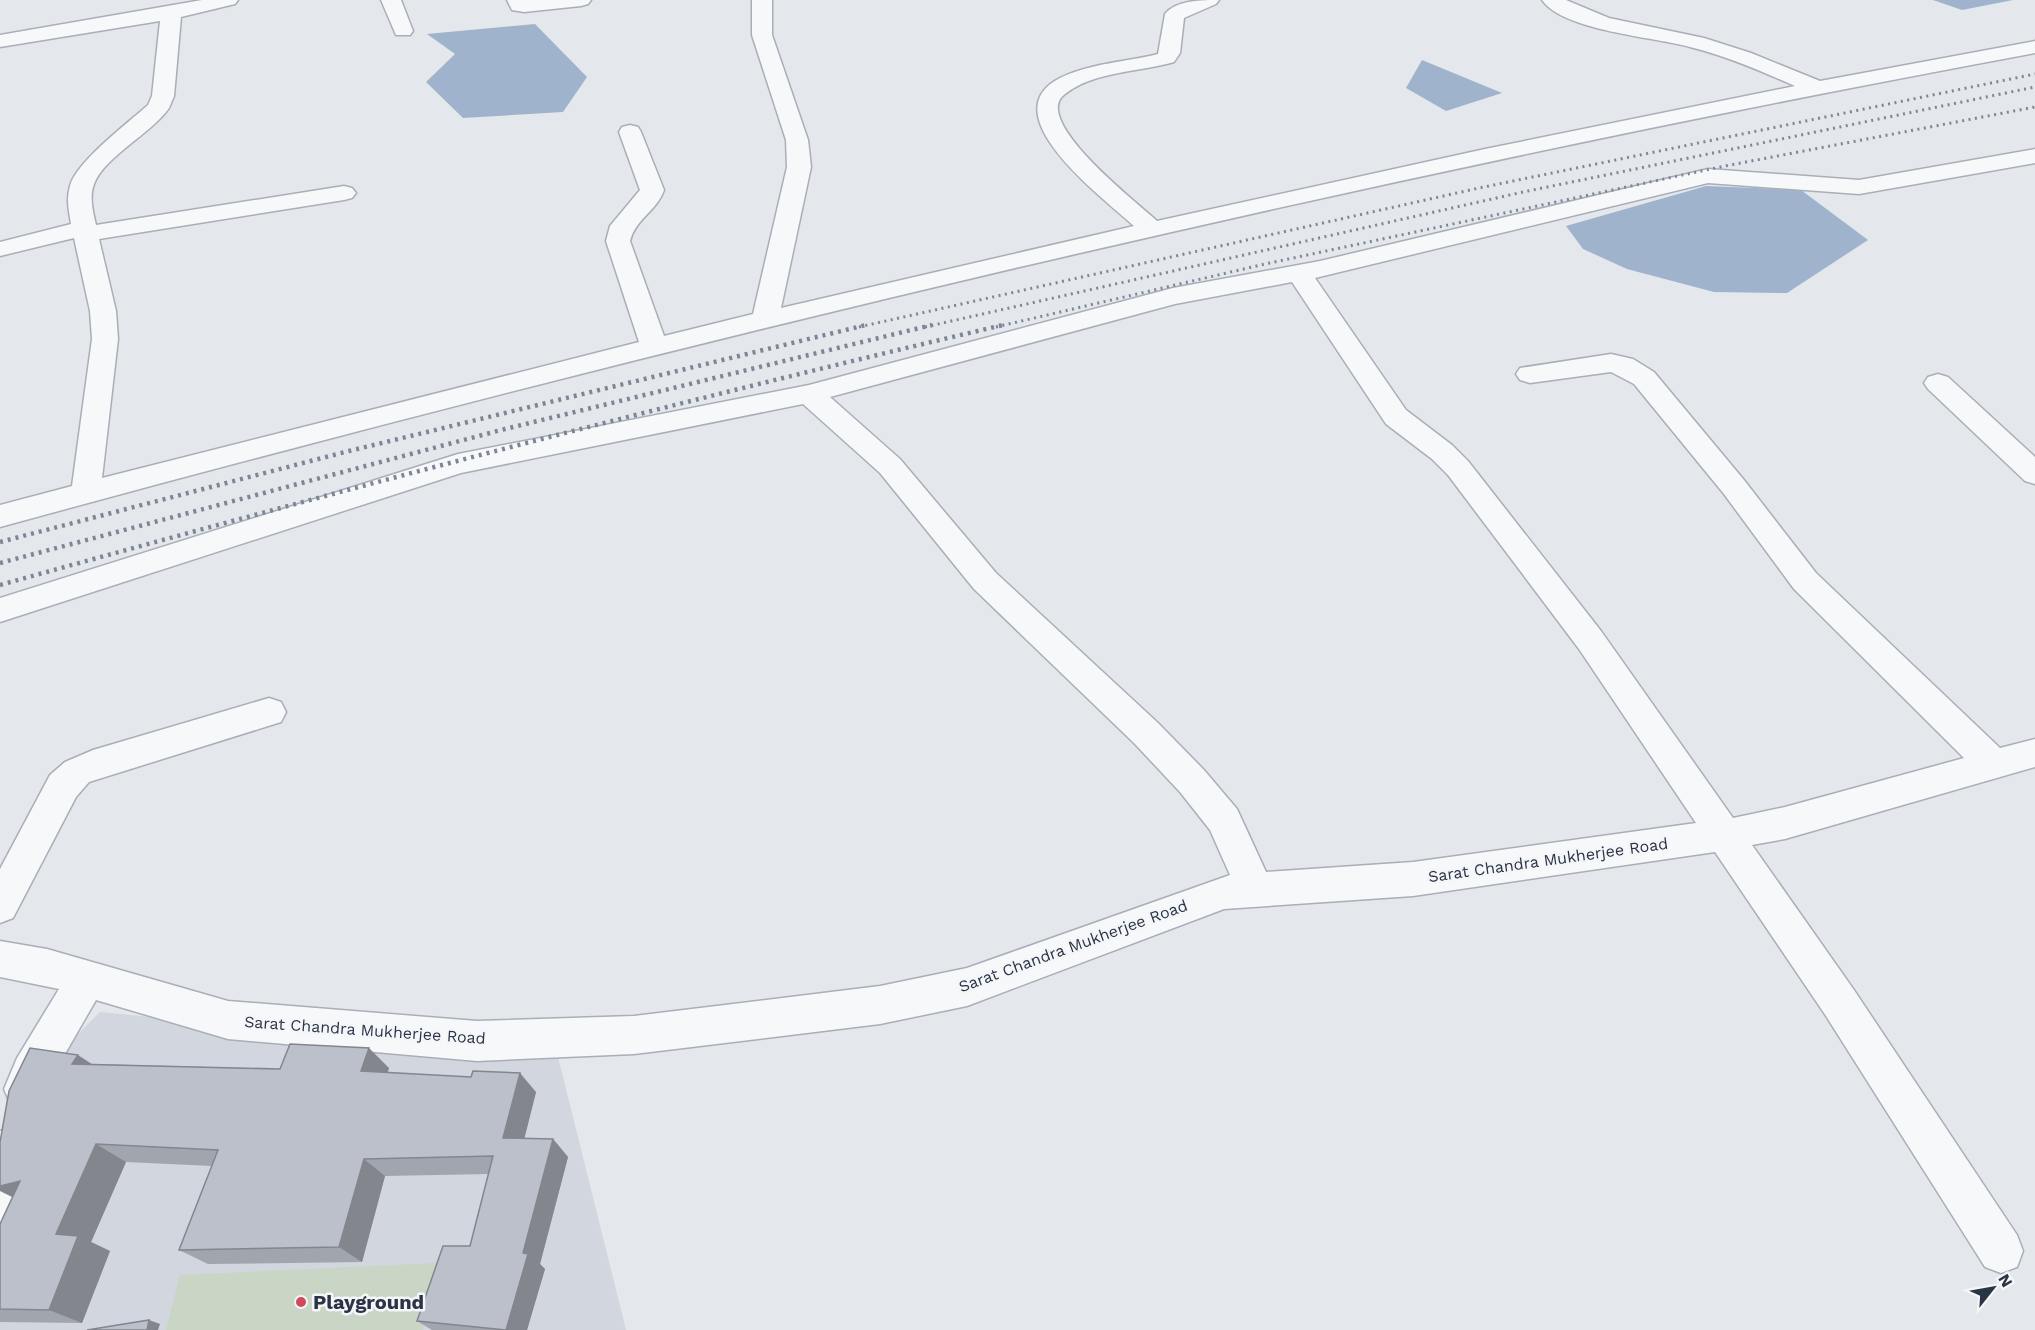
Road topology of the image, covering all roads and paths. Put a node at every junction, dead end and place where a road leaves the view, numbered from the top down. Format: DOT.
graph roads {
  1 [pos="228,0"];
  2 [pos="391,0"];
  3 [pos="517,0"];
  4 [pos="581,0"];
  5 [pos="762,0"];
  6 [pos="1209,0"];
  7 [pos="1552,0"];
  8 [pos="171,13"];
  9 [pos="403,31"];
  10 [pos="0,41"];
  11 [pos="2035,47"];
  12 [pos="1817,88"];
  13 [pos="630,132"];
  14 [pos="2035,156"];
  15 [pos="344,193"];
  16 [pos="1151,228"];
  17 [pos="84,231"];
  18 [pos="0,249"];
  19 [pos="1299,273"];
  20 [pos="765,319"];
  21 [pos="654,346"];
  22 [pos="1530,374"];
  23 [pos="1938,383"];
  24 [pos="809,394"];
  25 [pos="2035,474"];
  26 [pos="86,492"];
  27 [pos="0,516"];
  28 [pos="0,610"];
  29 [pos="269,712"];
  30 [pos="2035,753"];
  31 [pos="1994,765"];
  32 [pos="1724,836"];
  33 [pos="1255,890"];
  34 [pos="0,906"];
  35 [pos="0,959"];
  36 [pos="87,979"];
  37 [pos="0,1215"];
  38 [pos="2001,1251"];
  1 -- 8 [label="street"];
  2 -- 9 [label="street"];
  3 -- 4 [label="street"];
  5 -- 20 [label="street"];
  6 -- 16 [label="street"];
  7 -- 12 [label="street"];
  8 -- 10 [label="street"];
  8 -- 17 [label="street"];
  11 -- 12 [label="street"];
  12 -- 16 [label="street"];
  13 -- 21 [label="street"];
  14 -- 19 [label="street"];
  15 -- 17 [label="street"];
  16 -- 20 [label="street"];
  17 -- 18 [label="street"];
  17 -- 26 [label="street"];
  19 -- 24 [label="street"];
  19 -- 32 [label="street"];
  20 -- 21 [label="street"];
  21 -- 26 [label="street"];
  22 -- 31 [label="street"];
  23 -- 25 [label="street"];
  24 -- 28 [label="street"];
  24 -- 33 [label="street"];
  26 -- 27 [label="street"];
  29 -- 34 [label="street"];
  30 -- 31 [label="street, Sarat Chandra Mukherjee Road"];
  31 -- 32 [label="street, Sarat Chandra Mukherjee Road"];
  32 -- 33 [label="street, Sarat Chandra Mukherjee Road"];
  32 -- 38 [label="street"];
  33 -- 36 [label="street, Sarat Chandra Mukherjee Road"];
  35 -- 36 [label="street, Sarat Chandra Mukherjee Road"];
  36 -- 37 [label="street"];
}
